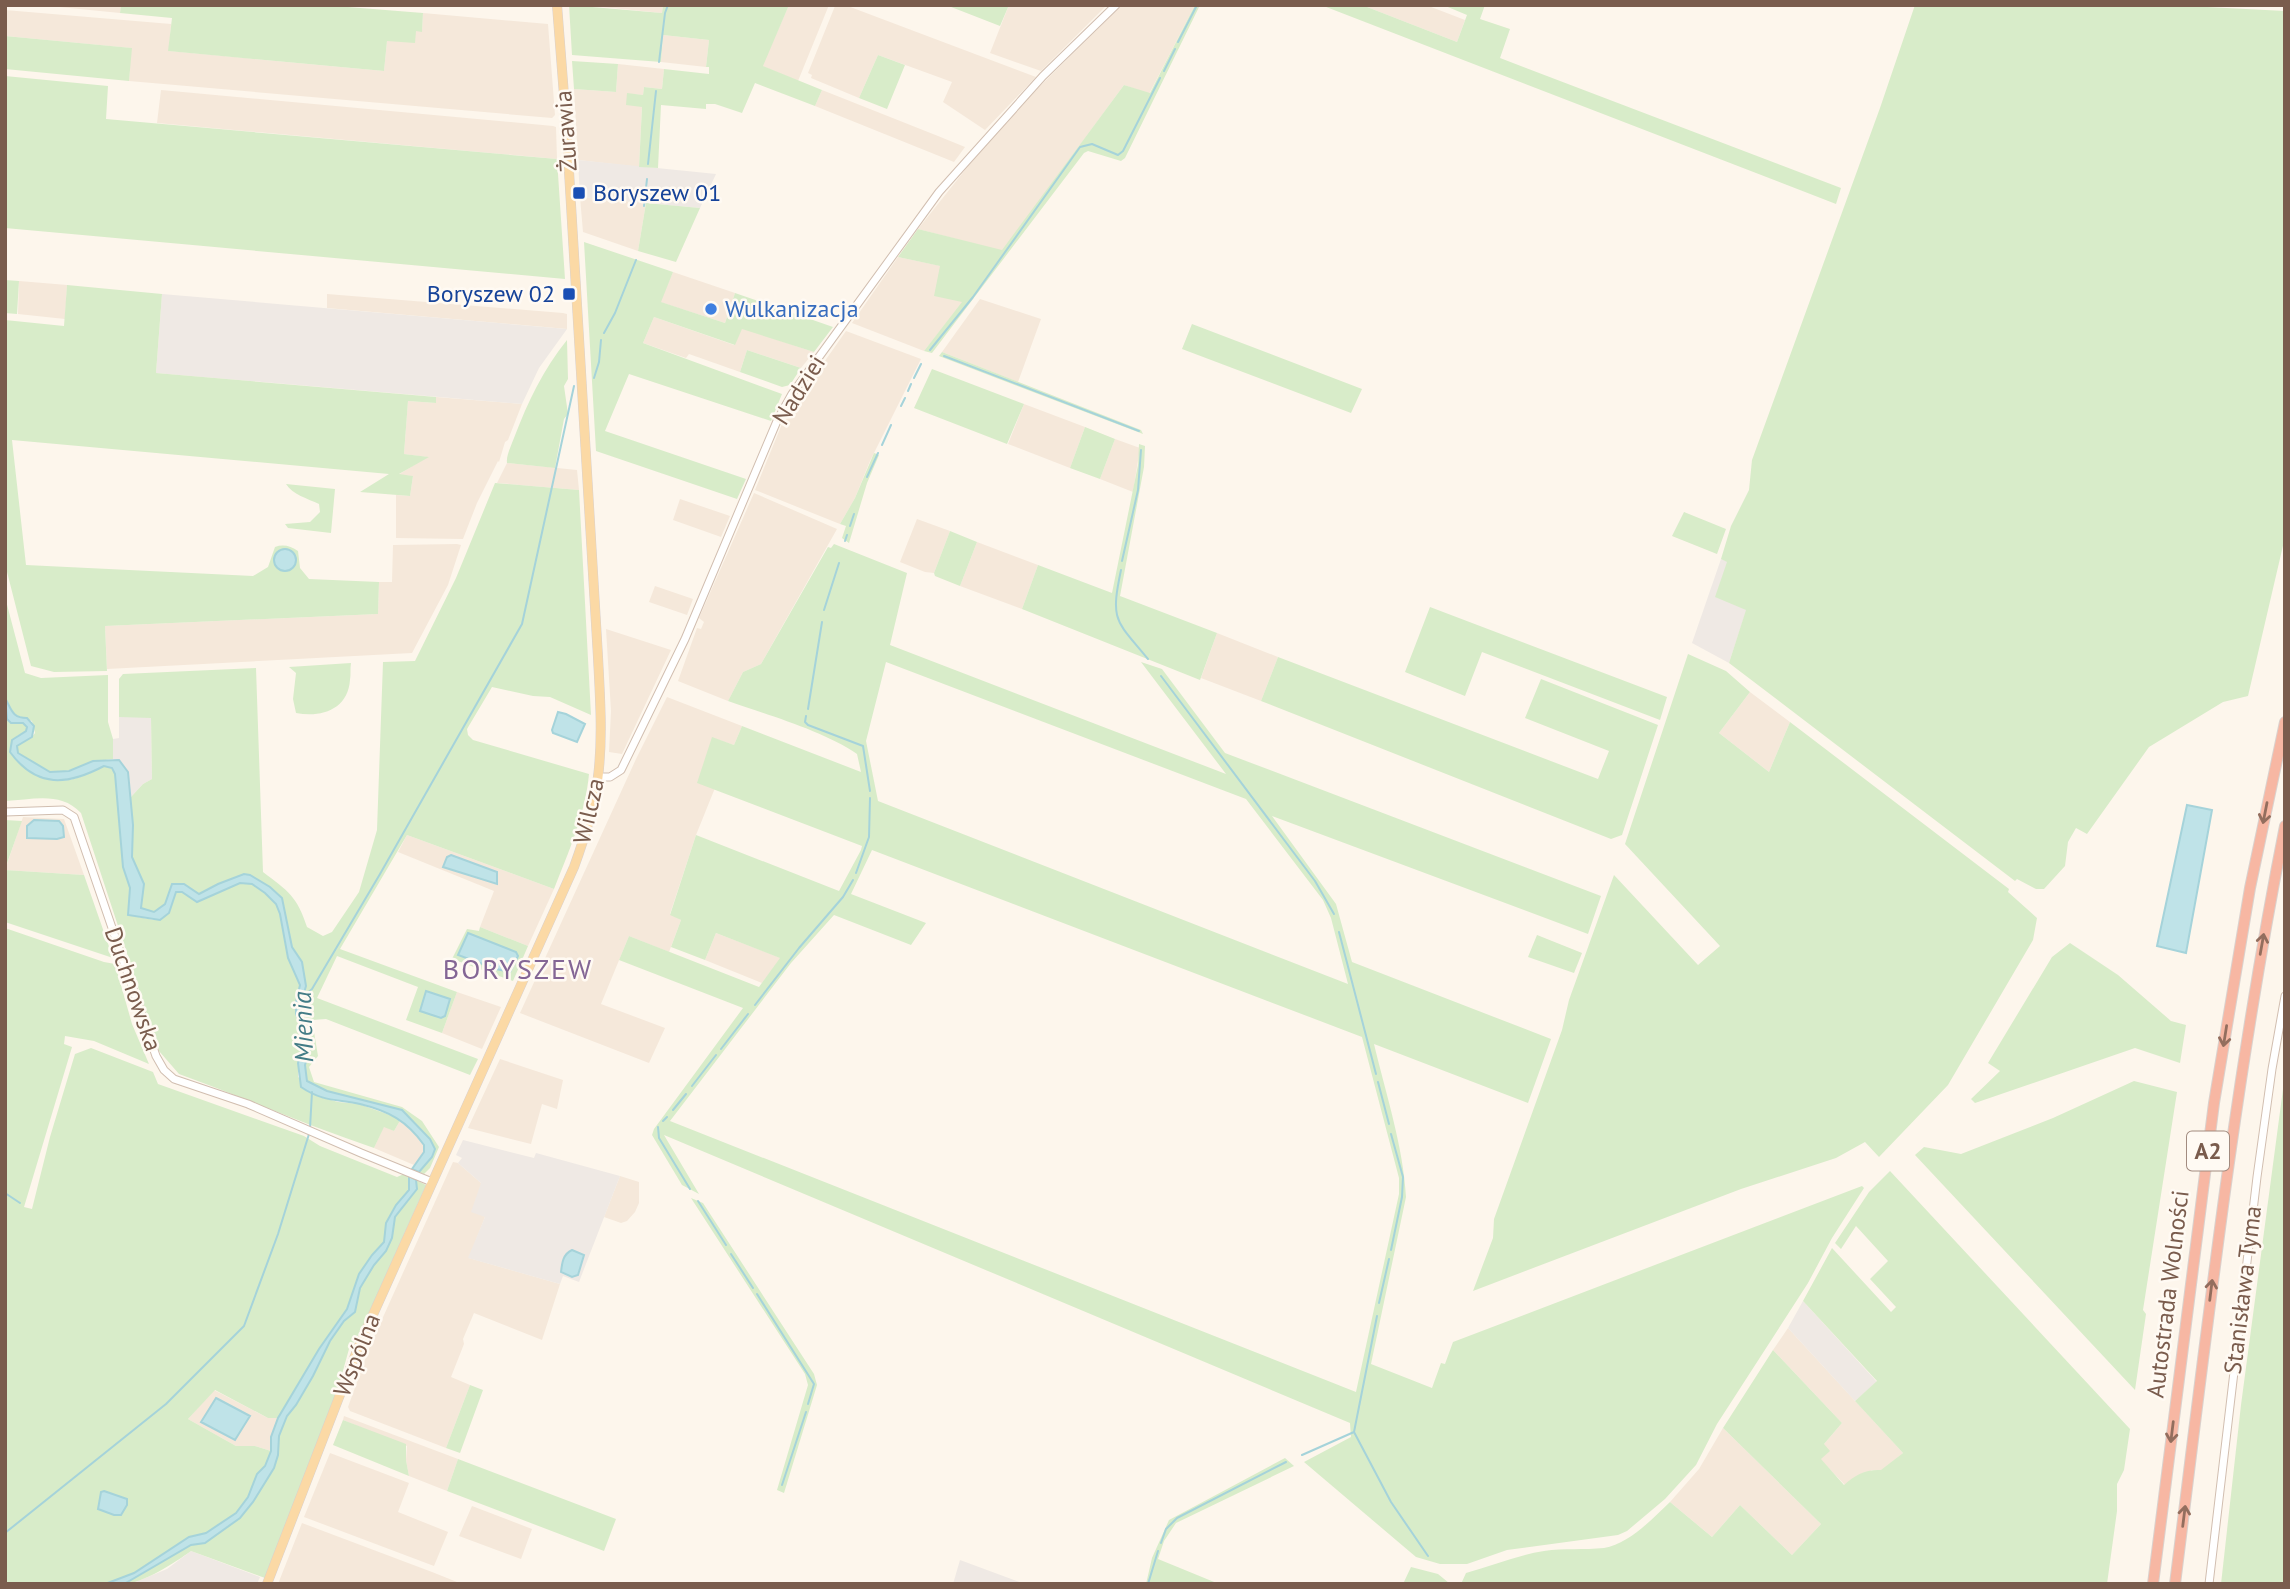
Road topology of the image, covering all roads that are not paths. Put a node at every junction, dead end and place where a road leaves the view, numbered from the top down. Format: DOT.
graph roads {
  1 [pos="556,5"];
  2 [pos="1116,5"];
  3 [pos="587,466"];
  4 [pos="2285,722"];
  5 [pos="598,777"];
  6 [pos="5,812"];
  7 [pos="2285,826"];
  8 [pos="2285,996"];
  9 [pos="456,1130"];
  10 [pos="432,1182"];
  11 [pos="267,1584"];
  12 [pos="2153,1584"];
  13 [pos="2175,1584"];
  14 [pos="2209,1584"];
  1 -- 3 [label="main road, Żurawia"];
  2 -- 5 [label="street, Nadziei"];
  3 -- 5 [label="main road, Wilcza"];
  4 -- 12 [label="highway, Autostrada Wolności / A2, one-way"];
  5 -- 9 [label="main road, Wilcza"];
  6 -- 10 [label="street, Duchnowska"];
  13 -- 7 [label="highway, Autostrada Wolności / A2, one-way"];
  8 -- 14 [label="street, Stanisława Tyma"];
  9 -- 10 [label="main road, Wspólna"];
  10 -- 11 [label="main road, Wspólna"];
}
